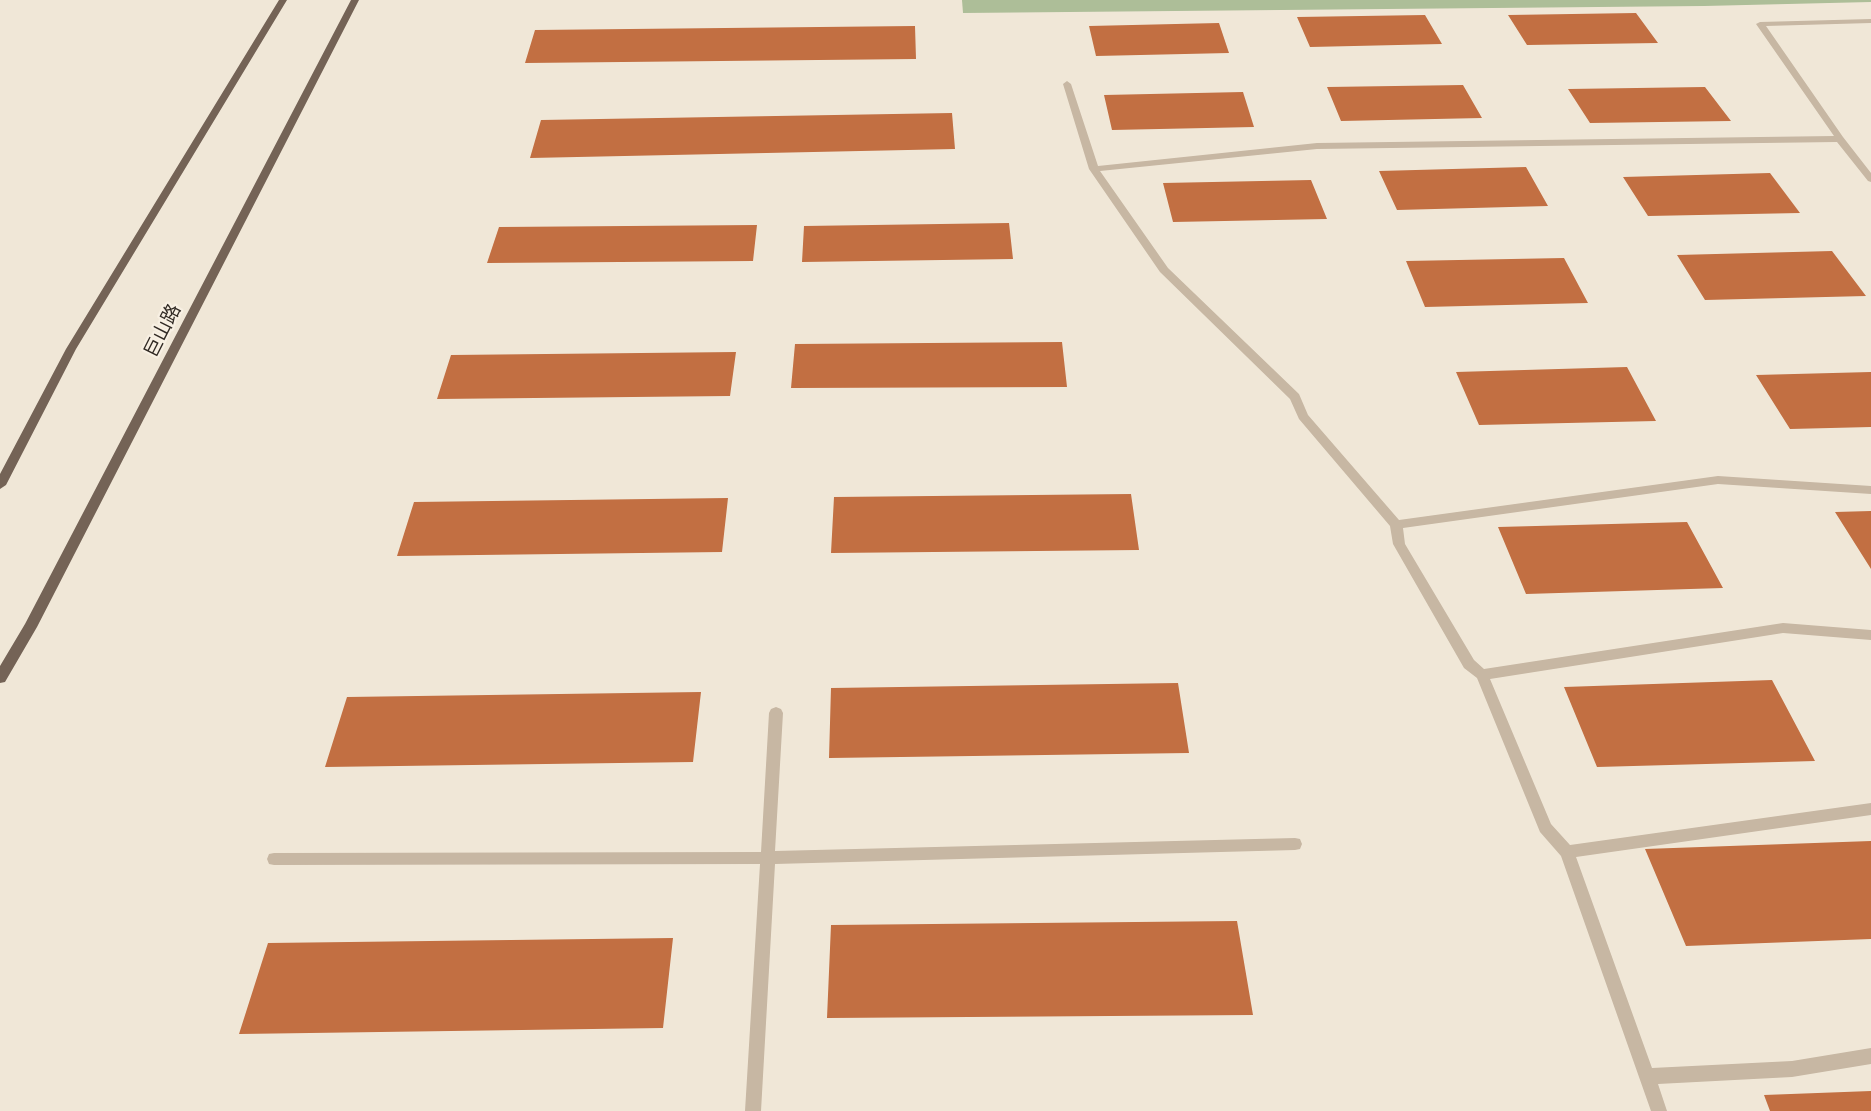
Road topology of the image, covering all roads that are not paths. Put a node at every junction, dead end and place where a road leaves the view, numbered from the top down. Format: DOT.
graph roads {
  1 [pos="283,0"];
  2 [pos="355,0"];
  3 [pos="1871,21"];
  4 [pos="1067,84"];
  5 [pos="1840,139"];
  6 [pos="1094,169"];
  7 [pos="1871,179"];
  8 [pos="0,485"];
  9 [pos="1871,490"];
  10 [pos="1396,525"];
  11 [pos="1871,635"];
  12 [pos="1482,675"];
  13 [pos="0,678"];
  14 [pos="776,713"];
  15 [pos="1871,809"];
  16 [pos="1295,844"];
  17 [pos="1567,852"];
  18 [pos="766,858"];
  19 [pos="274,859"];
  20 [pos="1871,1056"];
  21 [pos="1647,1076"];
  22 [pos="753,1111"];
  23 [pos="1659,1111"];
  1 -- 8 [label="main road"];
  2 -- 13 [label="main road, 巨山路"];
  3 -- 5 [label="street"];
  4 -- 6 [label="street"];
  5 -- 6 [label="street"];
  5 -- 7 [label="street"];
  6 -- 10 [label="street"];
  9 -- 10 [label="street"];
  10 -- 12 [label="street"];
  11 -- 12 [label="street"];
  12 -- 17 [label="street"];
  14 -- 18 [label="street"];
  15 -- 17 [label="street"];
  16 -- 18 [label="street"];
  17 -- 21 [label="street"];
  18 -- 19 [label="street"];
  18 -- 22 [label="street"];
  20 -- 21 [label="street"];
  21 -- 23 [label="street"];
}
